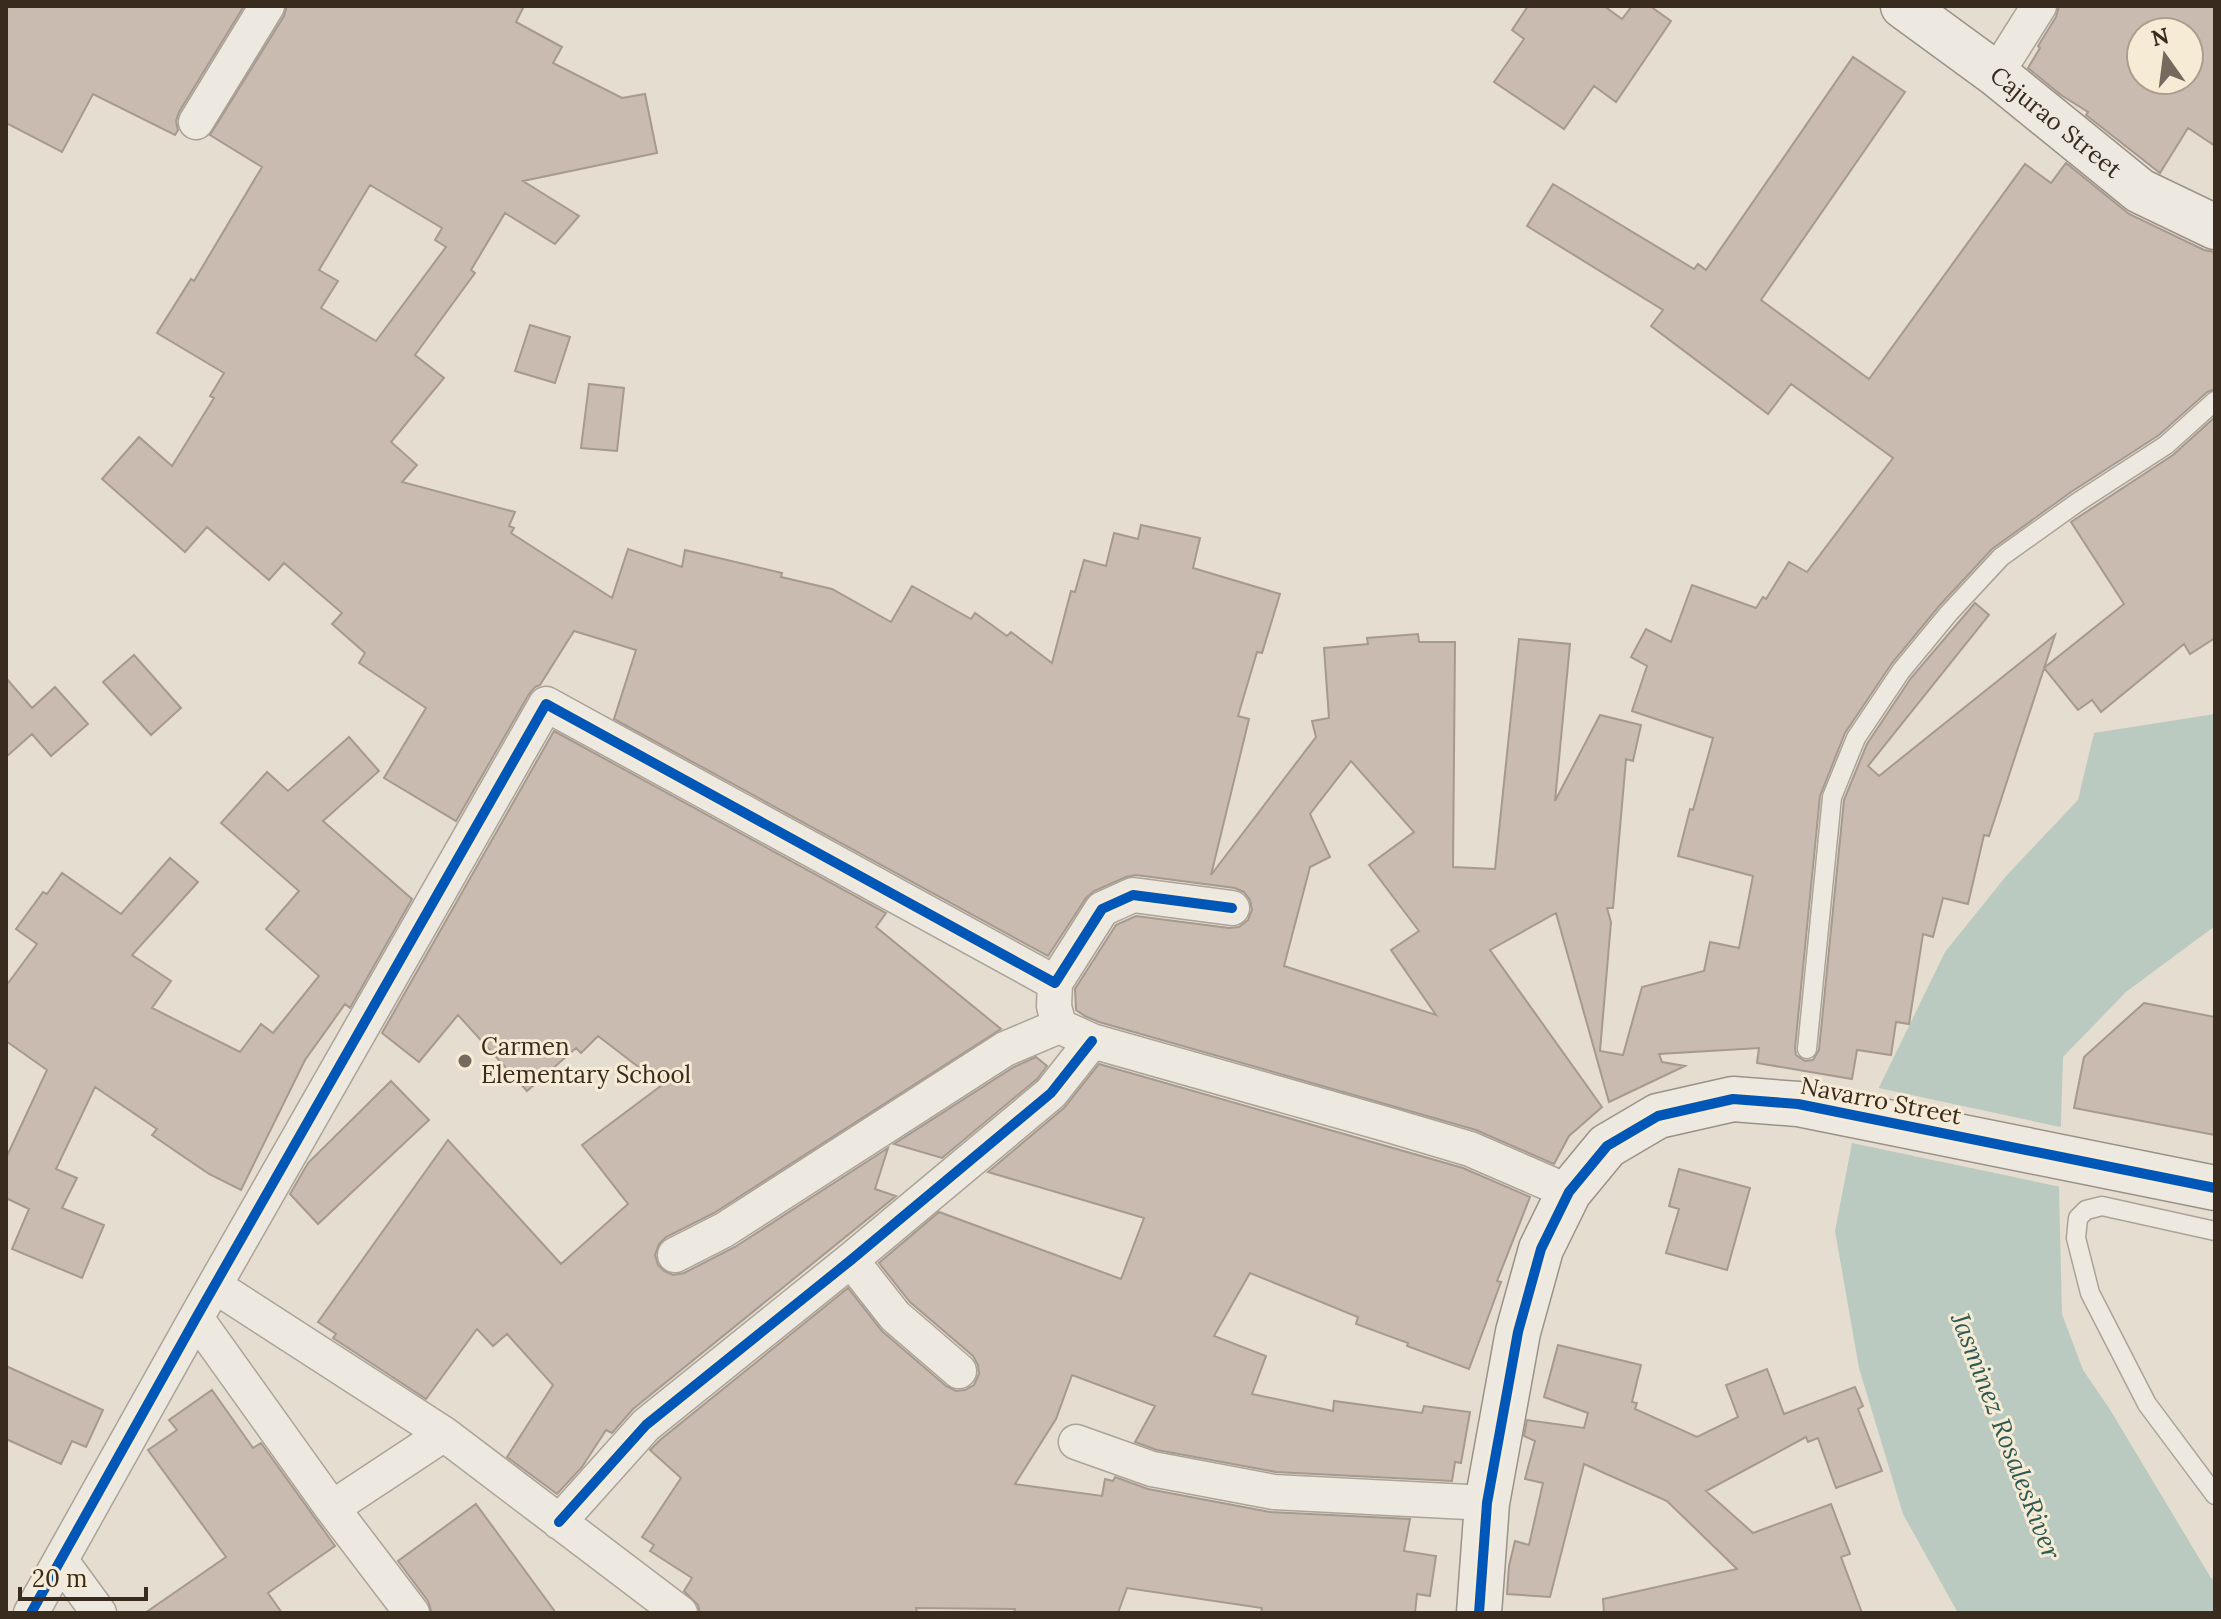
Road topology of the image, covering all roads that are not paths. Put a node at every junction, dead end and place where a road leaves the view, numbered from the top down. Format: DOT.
graph roads {
  1 [pos="267,6"];
  2 [pos="1903,6"];
  3 [pos="2039,6"];
  4 [pos="1996,74"];
  5 [pos="196,122"];
  6 [pos="2215,227"];
  7 [pos="2215,401"];
  8 [pos="1232,908"];
  9 [pos="1055,983"];
  10 [pos="1059,1026"];
  11 [pos="1092,1041"];
  12 [pos="1807,1049"];
  13 [pos="2215,1188"];
  14 [pos="1569,1192"];
  15 [pos="2215,1231"];
  16 [pos="675,1255"];
  17 [pos="851,1260"];
  18 [pos="215,1286"];
  19 [pos="196,1318"];
  20 [pos="959,1371"];
  21 [pos="444,1434"];
  22 [pos="1076,1442"];
  23 [pos="2215,1495"];
  24 [pos="1487,1503"];
  25 [pos="332,1508"];
  26 [pos="559,1522"];
  27 [pos="61,1561"];
  28 [pos="31,1613"];
  29 [pos="99,1613"];
  30 [pos="412,1613"];
  31 [pos="680,1613"];
  32 [pos="1479,1613"];
  1 -- 5 [label="street"];
  2 -- 4 [label="street, Cajurao Street"];
  3 -- 4 [label="street"];
  4 -- 6 [label="street, Cajurao Street"];
  7 -- 12 [label="lane"];
  8 -- 9 [label="street"];
  9 -- 10 [label="street"];
  9 -- 18 [label="street"];
  10 -- 11 [label="street"];
  10 -- 16 [label="street"];
  11 -- 14 [label="street"];
  11 -- 17 [label="street"];
  13 -- 14 [label="street, Navarro Street"];
  14 -- 24 [label="street, Navarro Street"];
  15 -- 23 [label="lane"];
  17 -- 20 [label="street"];
  17 -- 26 [label="street"];
  18 -- 19 [label="street"];
  18 -- 21 [label="street"];
  19 -- 25 [label="street"];
  19 -- 27 [label="street"];
  21 -- 25 [label="street"];
  21 -- 26 [label="street"];
  22 -- 24 [label="street"];
  24 -- 32 [label="street, Navarro Street"];
  25 -- 30 [label="street"];
  26 -- 31 [label="street"];
  27 -- 28 [label="street"];
  27 -- 29 [label="street"];
}
